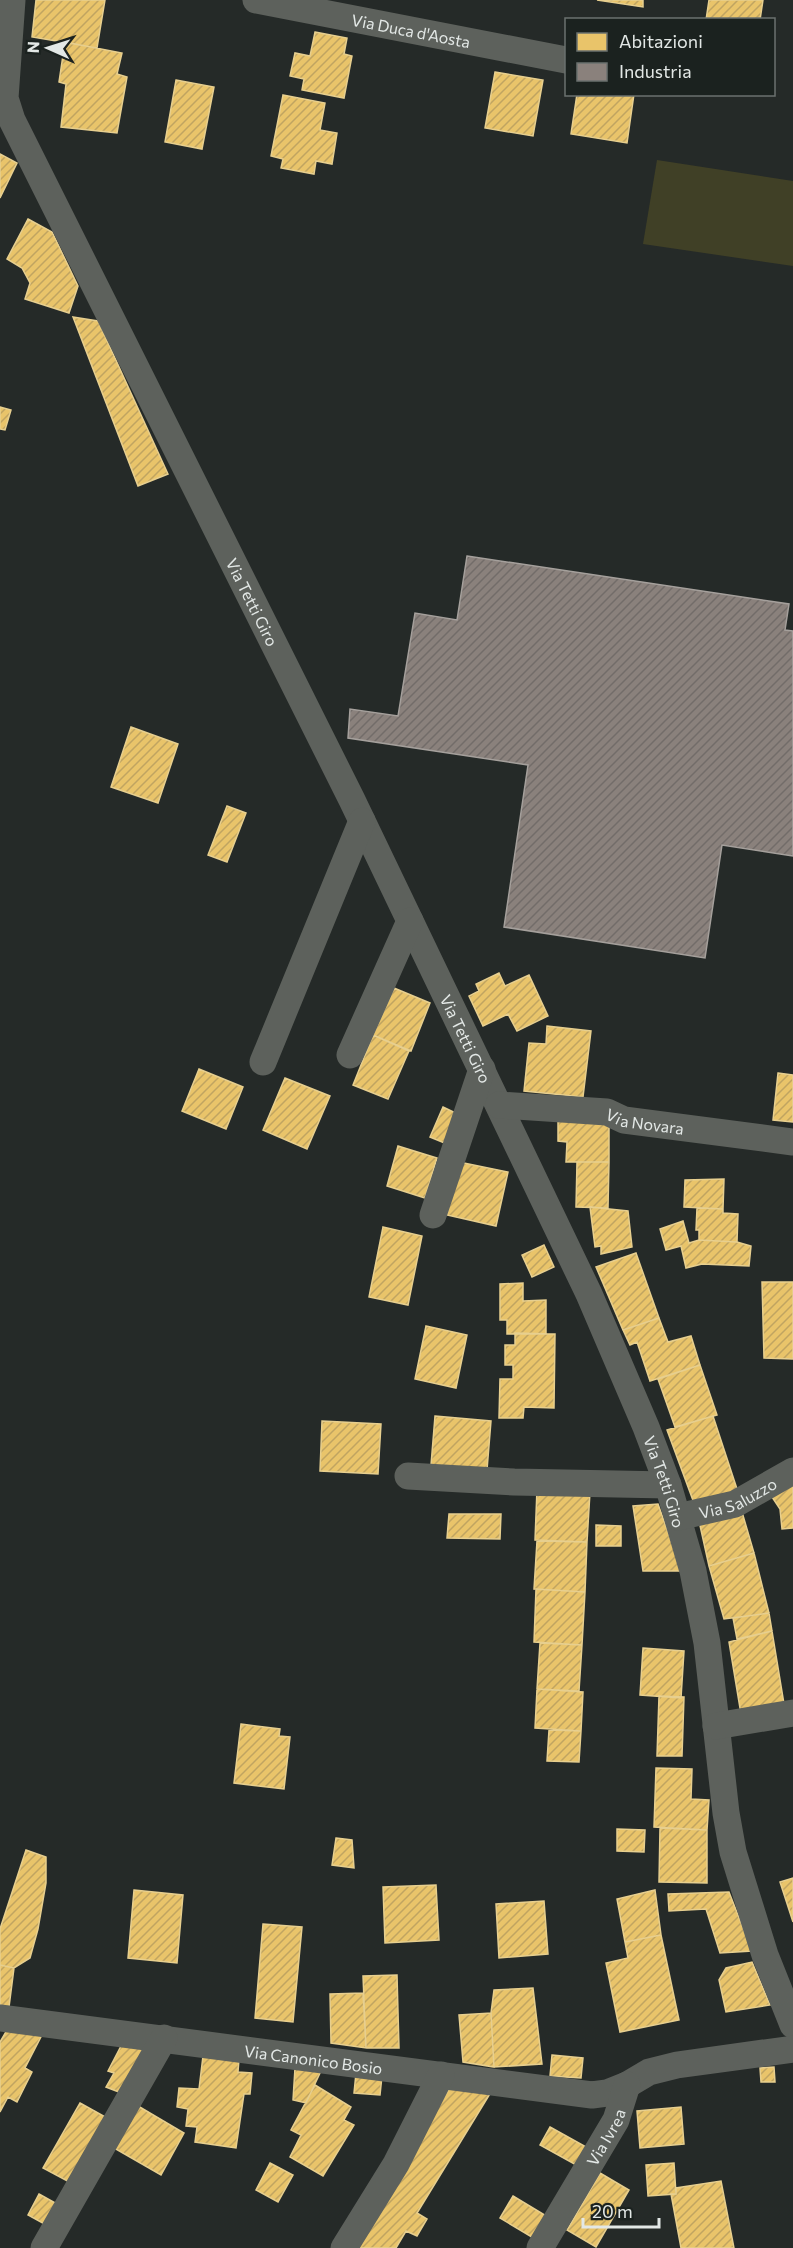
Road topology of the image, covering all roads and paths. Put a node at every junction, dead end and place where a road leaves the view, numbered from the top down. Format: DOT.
graph roads {
  1 [pos="12,0"];
  2 [pos="256,0"];
  3 [pos="4,43"];
  4 [pos="565,60"];
  5 [pos="3,101"];
  6 [pos="362,821"];
  7 [pos="410,921"];
  8 [pos="350,1054"];
  9 [pos="263,1062"];
  10 [pos="482,1069"];
  11 [pos="499,1105"];
  12 [pos="793,1142"];
  13 [pos="433,1215"];
  14 [pos="793,1471"];
  15 [pos="408,1476"];
  16 [pos="668,1485"];
  17 [pos="678,1518"];
  18 [pos="793,1713"];
  19 [pos="716,1726"];
  20 [pos="784,1978"];
  21 [pos="0,2018"];
  22 [pos="793,2025"];
  23 [pos="164,2038"];
  24 [pos="793,2049"];
  25 [pos="441,2075"];
  26 [pos="627,2085"];
  27 [pos="44,2248"];
  28 [pos="345,2248"];
  29 [pos="540,2248"];
  1 -- 3 [label="street"];
  2 -- 4 [label="street, Via Duca d'Aosta"];
  3 -- 5 [label="street"];
  5 -- 6 [label="street, Via Tetti Giro"];
  6 -- 7 [label="street, Via Tetti Giro"];
  6 -- 9 [label="street"];
  7 -- 8 [label="street"];
  7 -- 10 [label="street, Via Tetti Giro"];
  10 -- 11 [label="street, Via Tetti Giro"];
  10 -- 13 [label="street"];
  11 -- 12 [label="street, Via Novara"];
  11 -- 16 [label="street, Via Tetti Giro"];
  14 -- 17 [label="street, Via Saluzzo"];
  15 -- 16 [label="street"];
  16 -- 17 [label="street, Via Tetti Giro"];
  17 -- 19 [label="street, Via Tetti Giro"];
  18 -- 19 [label="street"];
  19 -- 20 [label="street, Via Tetti Giro"];
  20 -- 22 [label="street, Via Tetti Giro"];
  21 -- 23 [label="street, Via Canonico Bosio"];
  23 -- 25 [label="street, Via Canonico Bosio"];
  23 -- 27 [label="street"];
  24 -- 26 [label="street, Via Canonico Bosio"];
  25 -- 26 [label="street, Via Canonico Bosio"];
  25 -- 28 [label="street"];
  26 -- 29 [label="street, Via Ivrea"];
}
